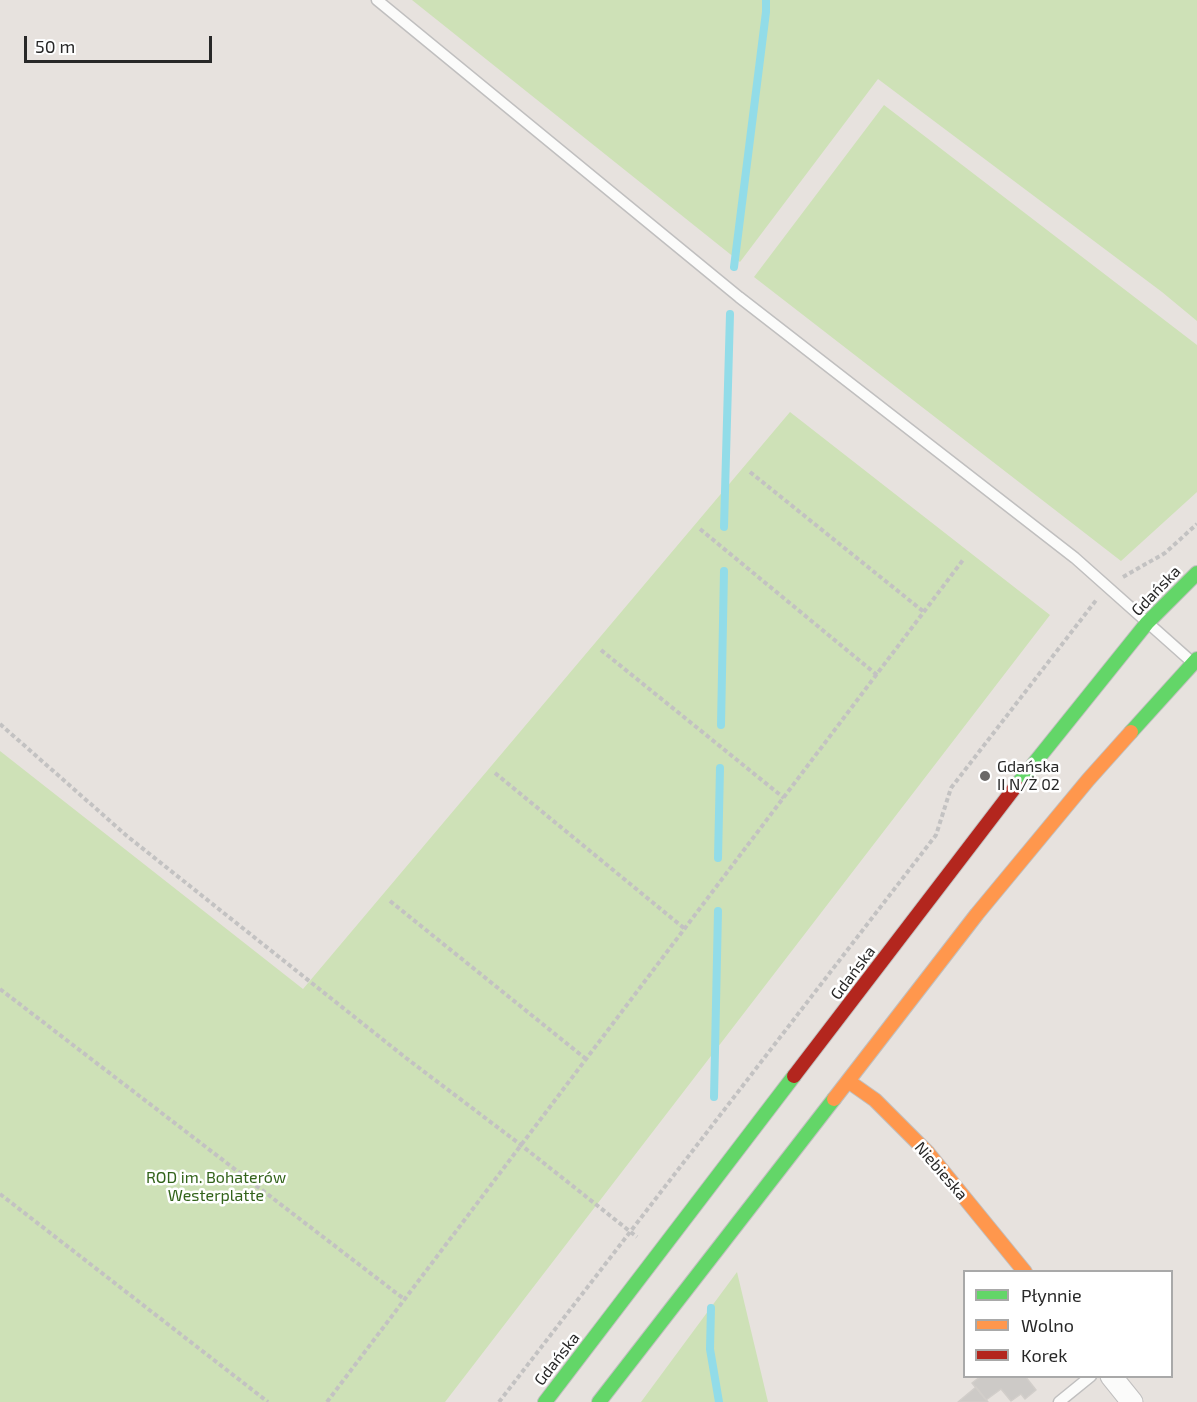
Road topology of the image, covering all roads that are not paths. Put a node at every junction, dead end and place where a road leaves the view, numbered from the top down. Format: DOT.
graph roads {
  1 [pos="377,0"];
  2 [pos="1197,573"];
  3 [pos="1147,623"];
  4 [pos="1195,661"];
  5 [pos="848,1081"];
  6 [pos="1023,1270"];
  7 [pos="1090,1378"];
  8 [pos="1112,1378"];
  9 [pos="545,1402"];
  10 [pos="599,1402"];
  11 [pos="1059,1402"];
  12 [pos="1132,1402"];
  1 -- 3 [label="lane"];
  2 -- 3 [label="main road, Gdańska"];
  3 -- 4 [label="lane"];
  3 -- 9 [label="main road, Gdańska"];
  4 -- 5 [label="main road"];
  5 -- 6 [label="main road, Niebieska"];
  5 -- 10 [label="main road"];
  7 -- 11 [label="lane"];
  8 -- 12 [label="street"];
}
